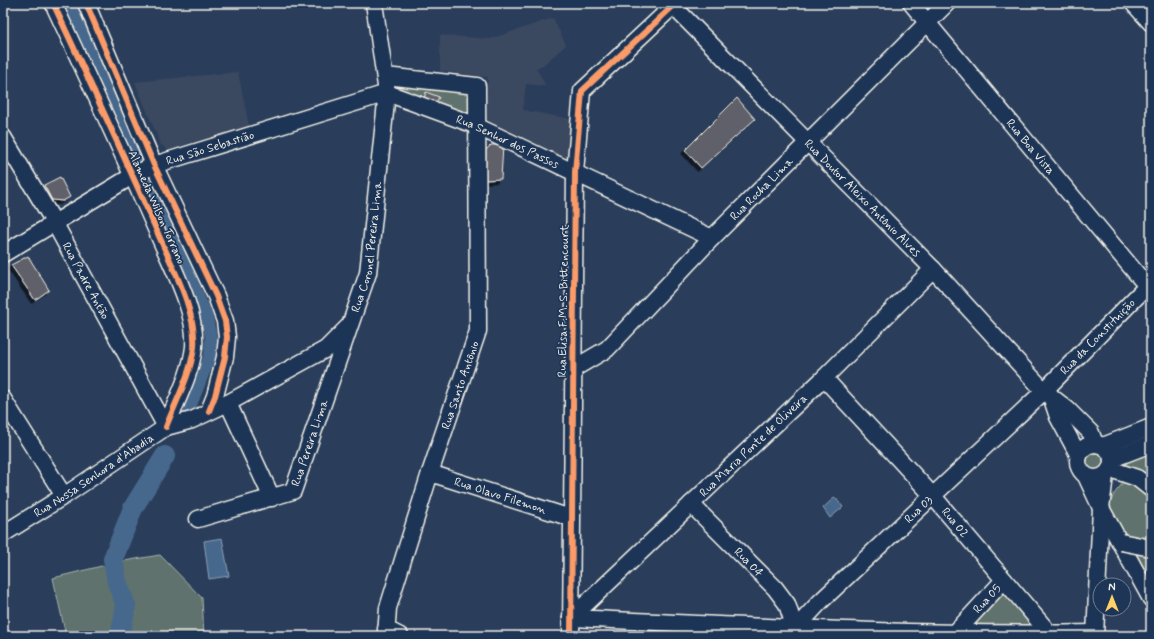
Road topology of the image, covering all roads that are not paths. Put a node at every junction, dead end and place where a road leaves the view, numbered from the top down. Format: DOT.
graph roads {
  1 [pos="53,3"];
  2 [pos="86,3"];
  3 [pos="374,3"];
  4 [pos="911,3"];
  5 [pos="947,3"];
  6 [pos="1133,3"];
  7 [pos="671,5"];
  8 [pos="927,23"];
  9 [pos="1151,23"];
  10 [pos="385,76"];
  11 [pos="387,93"];
  12 [pos="477,126"];
  13 [pos="3,137"];
  14 [pos="808,142"];
  15 [pos="154,165"];
  16 [pos="575,172"];
  17 [pos="132,176"];
  18 [pos="54,222"];
  19 [pos="712,238"];
  20 [pos="3,254"];
  21 [pos="933,269"];
  22 [pos="1150,286"];
  23 [pos="350,324"];
  24 [pos="573,369"];
  25 [pos="824,378"];
  26 [pos="1048,393"];
  27 [pos="3,399"];
  28 [pos="228,403"];
  29 [pos="209,411"];
  30 [pos="166,427"];
  31 [pos="1151,427"];
  32 [pos="1151,444"];
  33 [pos="1079,456"];
  34 [pos="1105,459"];
  35 [pos="430,473"];
  36 [pos="1086,476"];
  37 [pos="1151,489"];
  38 [pos="932,495"];
  39 [pos="64,496"];
  40 [pos="272,498"];
  41 [pos="691,504"];
  42 [pos="1101,508"];
  43 [pos="571,518"];
  44 [pos="198,519"];
  45 [pos="3,534"];
  46 [pos="1121,542"];
  47 [pos="1151,548"];
  48 [pos="1004,580"];
  49 [pos="1151,599"];
  50 [pos="571,618"];
  51 [pos="386,632"];
  52 [pos="795,632"];
  53 [pos="1050,634"];
  54 [pos="954,635"];
  55 [pos="1095,635"];
  56 [pos="400,636"];
  57 [pos="571,636"];
  1 -- 17 [label="street, Alameda Wilson Torrano"];
  2 -- 15 [label="street, Alameda Wilson Torrano"];
  3 -- 10 [label="street, Rua Coronel Pereira Lima"];
  4 -- 8 [label="street, Rua Boa Vista"];
  5 -- 8 [label="street, Rua Rocha Lima"];
  6 -- 9 [label="street"];
  7 -- 14 [label="street, Rua Doutor Aleixo Antônio Alves"];
  7 -- 16 [label="street, Rua Elisa F.M. S. Bittencourt"];
  8 -- 14 [label="street, Rua Rocha Lima"];
  8 -- 22 [label="street, Rua Boa Vista"];
  10 -- 11 [label="street, Rua Coronel Pereira Lima"];
  10 -- 12 [label="street, Rua Santo Antônio"];
  11 -- 12 [label="street, Rua Senhor dos Passos"];
  11 -- 15 [label="street, Rua São Sebastião"];
  11 -- 23 [label="street, Rua Coronel Pereira Lima"];
  12 -- 16 [label="street, Rua Senhor dos Passos"];
  12 -- 35 [label="street, Rua Santo Antônio"];
  13 -- 18 [label="street, Rua Padre Antão"];
  14 -- 19 [label="street, Rua Rocha Lima"];
  14 -- 21 [label="street, Rua Doutor Aleixo Antônio Alves"];
  15 -- 17 [label="street, Rua São Sebastião"];
  15 -- 29 [label="street, Alameda Wilson Torrano"];
  16 -- 19 [label="street, Rua Senhor dos Passos"];
  16 -- 24 [label="street, Rua Elisa F.M. S. Bittencourt"];
  17 -- 18 [label="street, Rua São Sebastião"];
  17 -- 30 [label="street, Alameda Wilson Torrano"];
  18 -- 20 [label="street, Rua São Sebastião"];
  18 -- 30 [label="street, Rua Padre Antão"];
  19 -- 24 [label="street, Rua Rocha Lima"];
  21 -- 25 [label="street, Rua Maria Ponte de Oliveira"];
  21 -- 26 [label="street, Rua Doutor Aleixo Antônio Alves"];
  22 -- 26 [label="street, Rua da Constituição"];
  23 -- 28 [label="street, Rua Coronel Pereira Lima"];
  23 -- 40 [label="street, Rua Pereira Lima"];
  24 -- 43 [label="street, Rua Elisa F.M. S. Bittencourt"];
  25 -- 38 [label="street, Rua 02"];
  25 -- 41 [label="street, Rua Maria Ponte de Oliveira"];
  26 -- 33 [label="street, Rua Doutor Aleixo Antônio Alves"];
  26 -- 34 [label="street, Rua Doutor Aleixo Antônio Alves"];
  26 -- 38 [label="street, Rua 03"];
  27 -- 39 [label="street"];
  28 -- 29 [label="street, Rua Coronel Pereira Lima"];
  28 -- 40 [label="street"];
  29 -- 30 [label="street, Rua Nossa Senhora d'Abadia"];
  30 -- 39 [label="street, Rua Nossa Senhora d'Abadia"];
  31 -- 34 [label="street"];
  32 -- 34 [label="street"];
  33 -- 34 [label="street"];
  33 -- 36 [label="street, Rua Doutor Aleixo Antônio Alves"];
  34 -- 36 [label="street"];
  34 -- 37 [label="street"];
  34 -- 42 [label="street"];
  35 -- 43 [label="street, Rua Olavo Filemon"];
  35 -- 51 [label="street, Rua Santo Antônio"];
  36 -- 42 [label="street, Rua Doutor Aleixo Antônio Alves"];
  38 -- 48 [label="street, Rua 02"];
  38 -- 52 [label="street, Rua 03"];
  39 -- 45 [label="street, Rua Nossa Senhora d'Abadia"];
  40 -- 44 [label="street, Rua Pereira Lima"];
  41 -- 50 [label="street, Rua Maria Ponte de Oliveira"];
  41 -- 52 [label="street, Rua 04"];
  42 -- 46 [label="street, Rua Doutor Aleixo Antônio Alves"];
  42 -- 55 [label="street"];
  43 -- 50 [label="street, Rua Elisa F.M. S. Bittencourt"];
  46 -- 47 [label="street, bridge"];
  46 -- 49 [label="street, Rua Doutor Aleixo Antônio Alves"];
  48 -- 53 [label="street, Rua 02"];
  48 -- 54 [label="street, Rua 05"];
  50 -- 52 [label="street"];
  50 -- 57 [label="street, Rua Elisa F.M. S. Bittencourt"];
  51 -- 56 [label="street"];
  52 -- 54 [label="street"];
  53 -- 54 [label="street"];
  53 -- 55 [label="street"];
}
